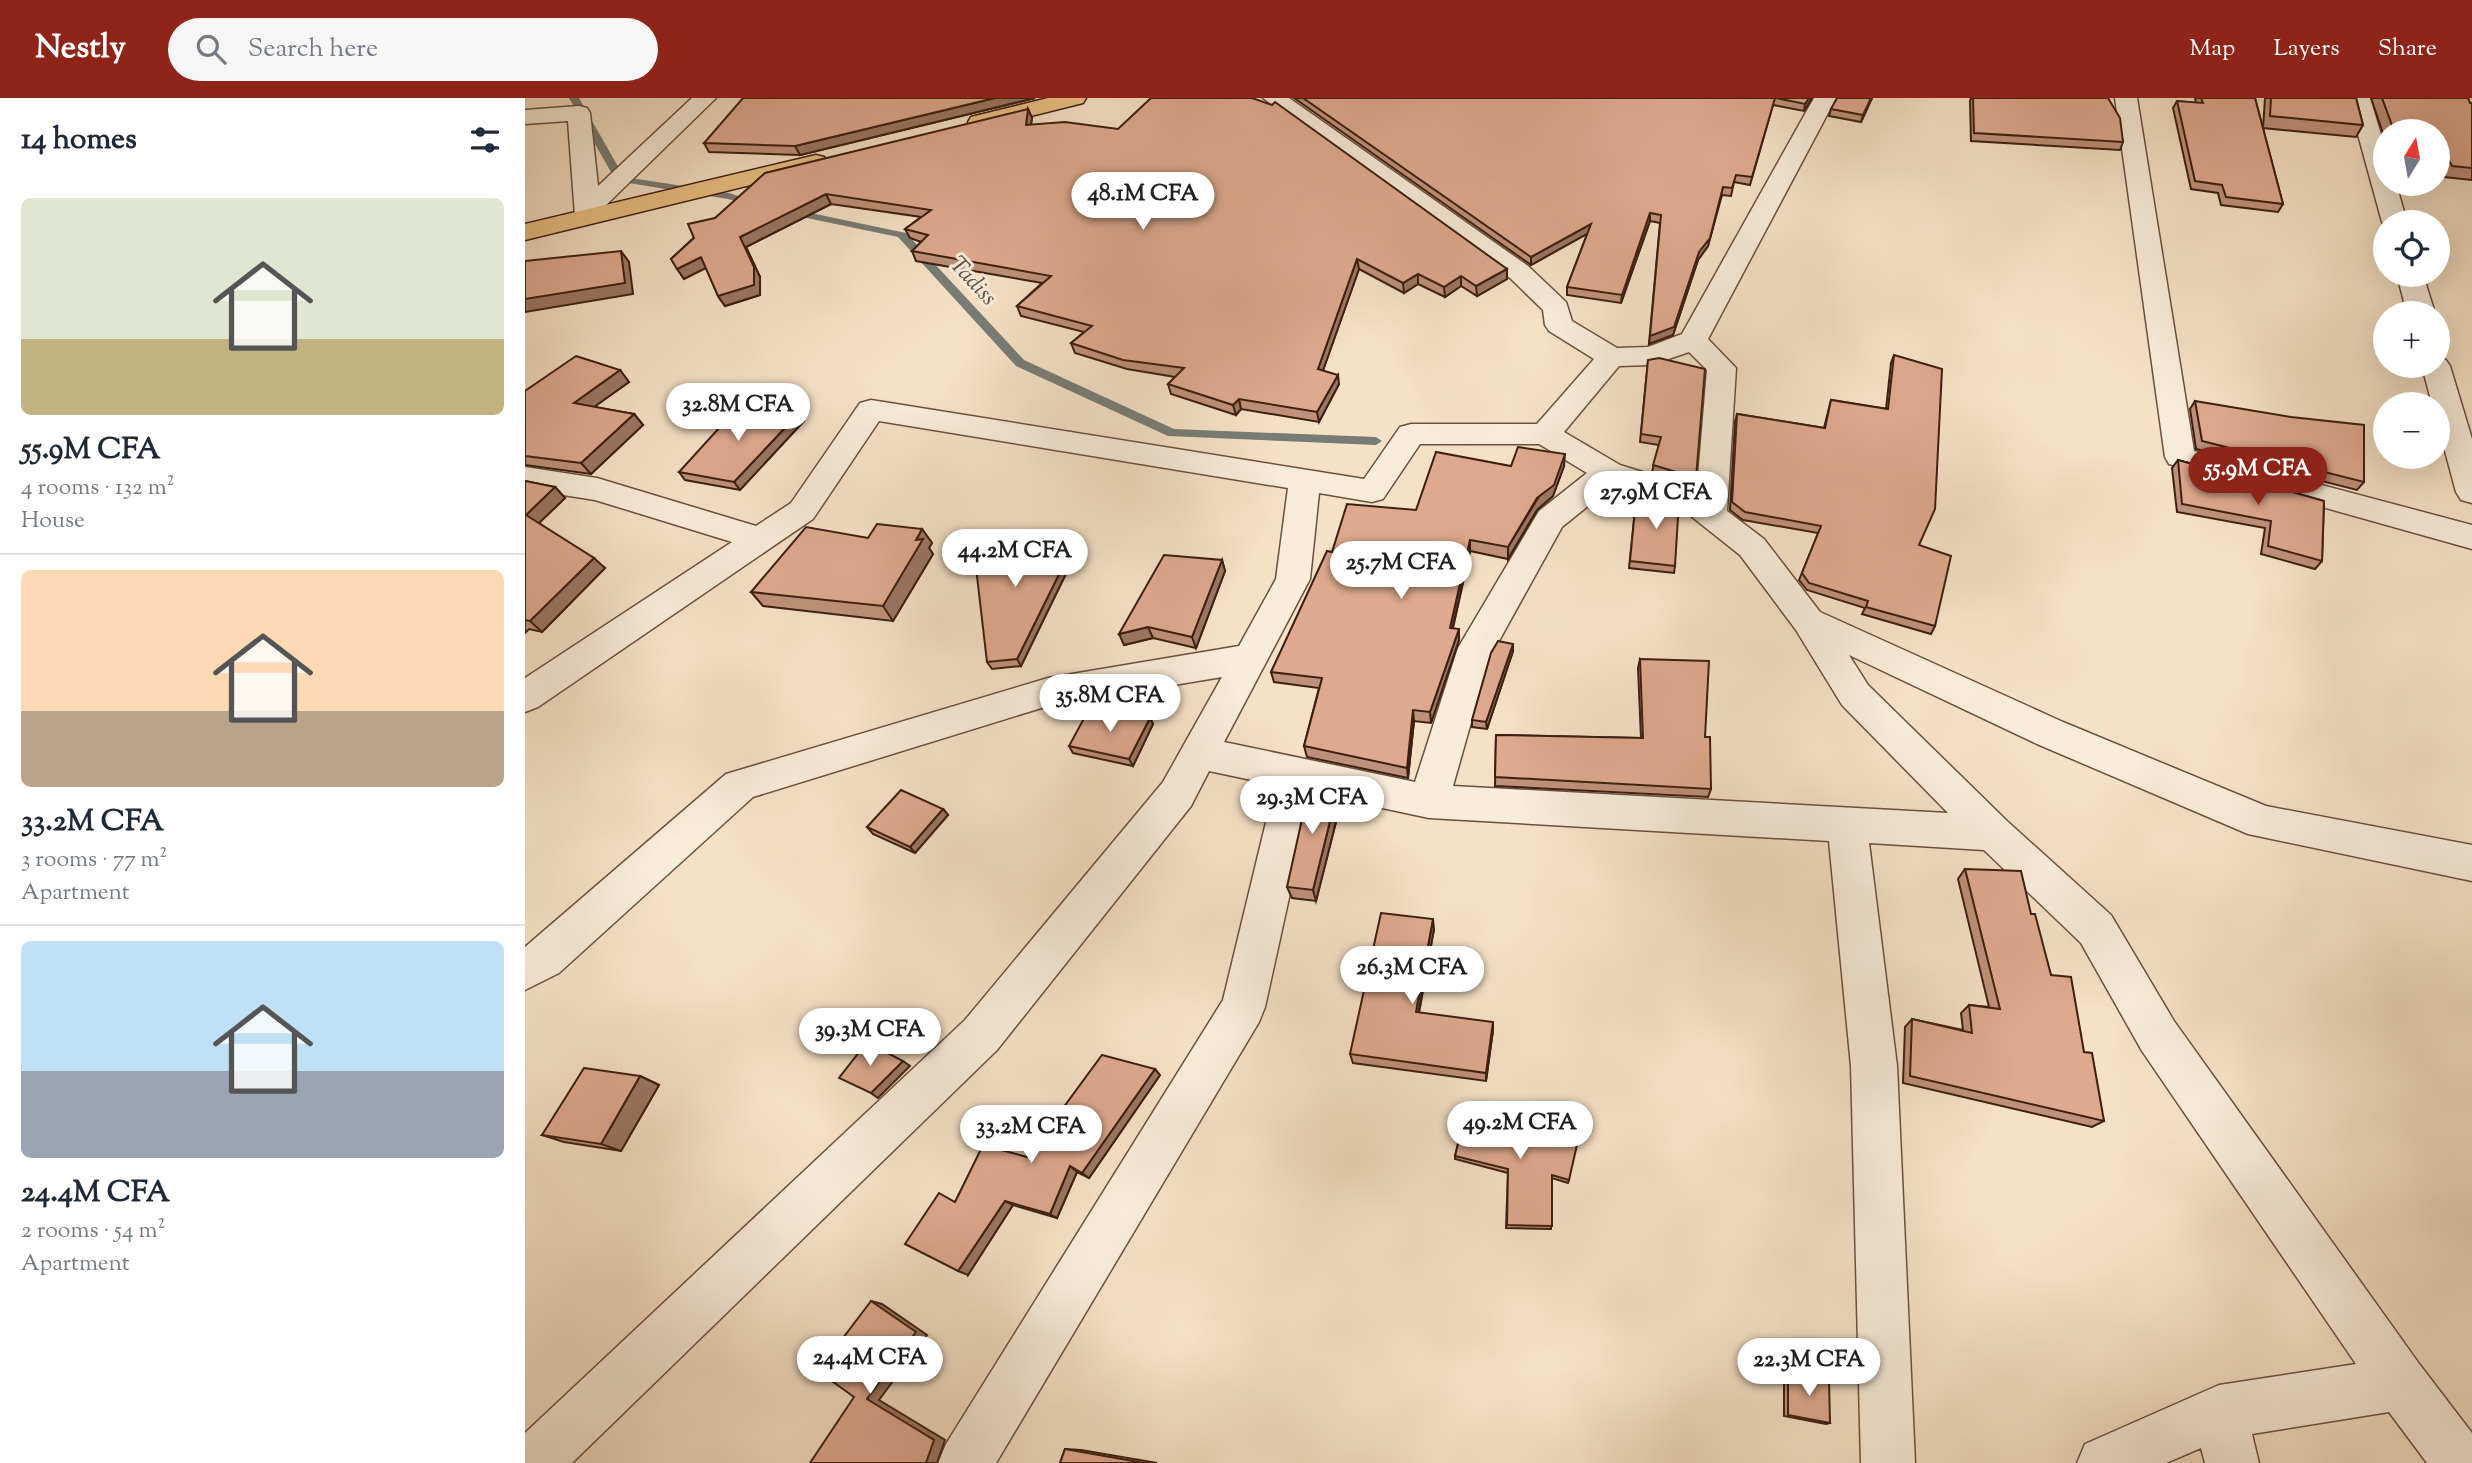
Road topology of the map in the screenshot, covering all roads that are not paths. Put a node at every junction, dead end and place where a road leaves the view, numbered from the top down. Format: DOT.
graph roads {
  1 [pos="705,98"];
  2 [pos="1075,98"];
  3 [pos="1274,98"];
  4 [pos="1825,98"];
  5 [pos="2126,98"];
  6 [pos="2359,98"];
  7 [pos="2468,98"];
  8 [pos="525,103"];
  9 [pos="1041,103"];
  10 [pos="2472,108"];
  11 [pos="579,113"];
  12 [pos="525,117"];
  13 [pos="959,127"];
  14 [pos="841,156"];
  15 [pos="2392,210"];
  16 [pos="588,213"];
  17 [pos="525,232"];
  18 [pos="1693,340"];
  19 [pos="1611,357"];
  20 [pos="2439,378"];
  21 [pos="1545,434"];
  22 [pos="1609,472"];
  23 [pos="525,478"];
  24 [pos="1305,480"];
  25 [pos="2472,492"];
  26 [pos="1711,516"];
  27 [pos="2472,537"];
  28 [pos="760,539"];
  29 [pos="1808,621"];
  30 [pos="1250,658"];
  31 [pos="525,697"];
  32 [pos="1199,753"];
  33 [pos="1297,773"];
  34 [pos="1429,802"];
  35 [pos="1847,825"];
  36 [pos="1993,833"];
  37 [pos="2472,863"];
  38 [pos="525,970"];
  39 [pos="2401,1384"];
  40 [pos="2219,1412"];
  41 [pos="533,1463"];
  42 [pos="965,1463"];
  43 [pos="1888,1463"];
  44 [pos="2104,1463"];
  45 [pos="2232,1463"];
  46 [pos="2461,1463"];
  1 -- 16 [label="street"];
  2 -- 9 [label="main road"];
  3 -- 19 [label="street"];
  4 -- 18 [label="street"];
  5 -- 27 [label="street"];
  6 -- 15 [label="street"];
  7 -- 10 [label="street"];
  8 -- 11 [label="street"];
  9 -- 13 [label="main road"];
  11 -- 12 [label="street"];
  11 -- 16 [label="street"];
  14 -- 16 [label="main road"];
  16 -- 17 [label="main road"];
  18 -- 19 [label="street"];
  18 -- 26 [label="street"];
  19 -- 21 [label="street"];
  20 -- 25 [label="street"];
  21 -- 22 [label="street"];
  21 -- 24 [label="street"];
  22 -- 26 [label="street"];
  22 -- 34 [label="street"];
  23 -- 28 [label="street"];
  24 -- 28 [label="street"];
  24 -- 30 [label="street"];
  26 -- 29 [label="street"];
  28 -- 31 [label="street"];
  29 -- 36 [label="street"];
  29 -- 37 [label="street"];
  30 -- 32 [label="street"];
  30 -- 38 [label="street"];
  32 -- 33 [label="street"];
  32 -- 41 [label="street"];
  33 -- 34 [label="street"];
  33 -- 42 [label="street"];
  34 -- 35 [label="street"];
  35 -- 36 [label="street"];
  35 -- 43 [label="street"];
  36 -- 39 [label="street"];
  39 -- 40 [label="street"];
  39 -- 46 [label="street"];
  40 -- 44 [label="street"];
  40 -- 45 [label="street"];
}
